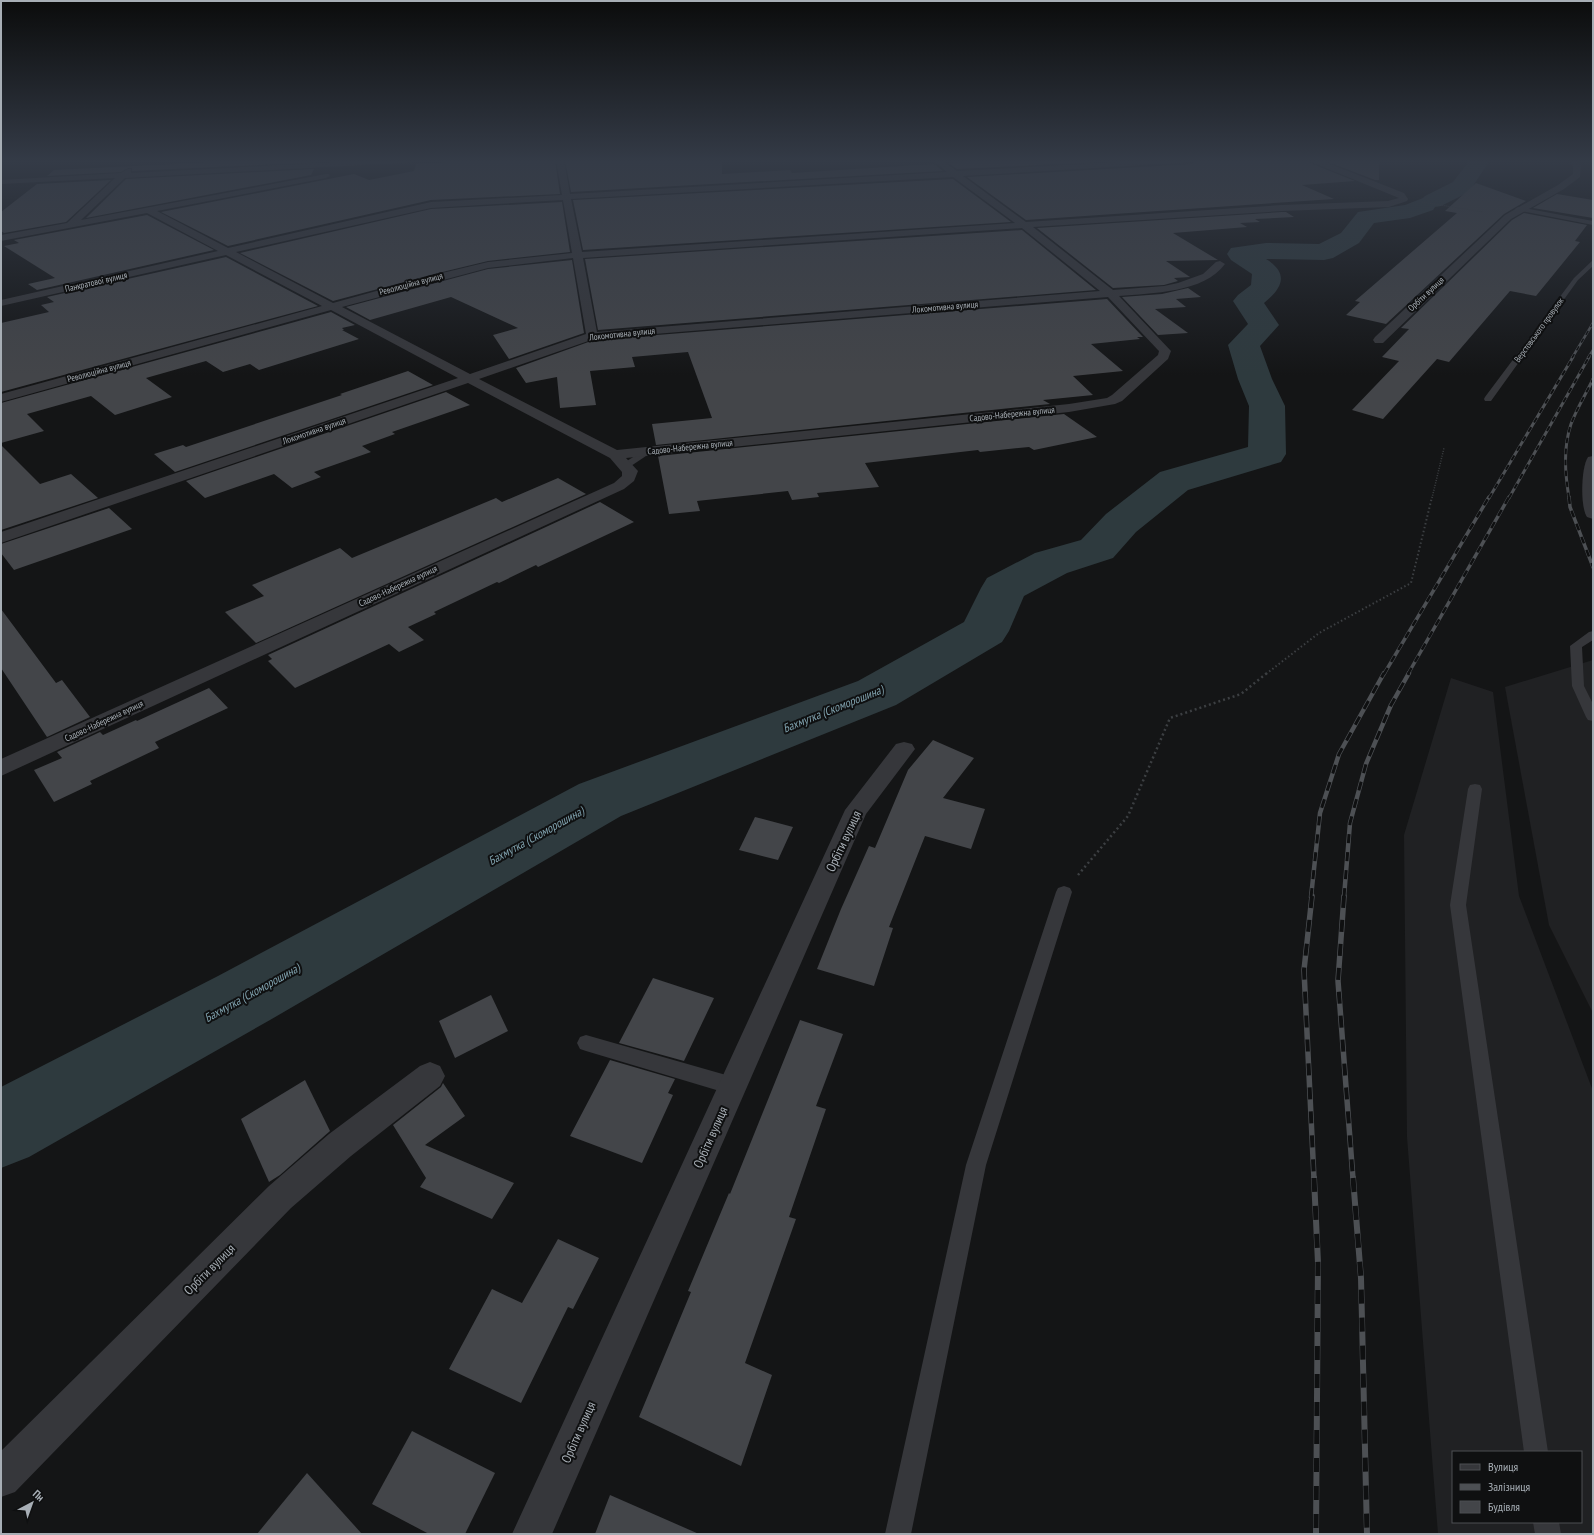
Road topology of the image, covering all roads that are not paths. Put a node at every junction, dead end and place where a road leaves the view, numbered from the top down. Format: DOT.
graph roads {
  1 [pos="26,232"];
  2 [pos="34,232"];
  3 [pos="189,232"];
  4 [pos="315,232"];
  5 [pos="573,232"];
  6 [pos="925,232"];
  7 [pos="1032,232"];
  8 [pos="1493,232"];
  9 [pos="1,233"];
  10 [pos="1,238"];
  11 [pos="227,252"];
  12 [pos="577,255"];
  13 [pos="1593,262"];
  14 [pos="1220,264"];
  15 [pos="1111,294"];
  16 [pos="1,304"];
  17 [pos="331,307"];
  18 [pos="592,336"];
  19 [pos="1379,340"];
  20 [pos="469,378"];
  21 [pos="1,398"];
  22 [pos="1488,400"];
  23 [pos="620,460"];
  24 [pos="1593,460"];
  25 [pos="1593,514"];
  26 [pos="1,538"];
  27 [pos="1593,635"];
  28 [pos="1593,717"];
  29 [pos="904,749"];
  30 [pos="1,768"];
  31 [pos="1475,789"];
  32 [pos="1064,892"];
  33 [pos="586,1043"];
  34 [pos="430,1076"];
  35 [pos="733,1086"];
  36 [pos="1536,1451"];
  37 [pos="1,1478"];
  38 [pos="1546,1523"];
  39 [pos="532,1534"];
  40 [pos="898,1534"];
  41 [pos="1548,1534"];
  1 -- 9 [label="street"];
  2 -- 10 [label="street"];
  3 -- 11 [label="street"];
  4 -- 11 [label="street, Панкратової вулиця"];
  5 -- 12 [label="street"];
  6 -- 12 [label="street, Революційна вулиця"];
  7 -- 15 [label="street, Садово-Набережна вулиця"];
  8 -- 19 [label="street, Орбіти вулиця"];
  11 -- 16 [label="street, Панкратової вулиця"];
  11 -- 17 [label="street"];
  12 -- 17 [label="street, Революційна вулиця"];
  12 -- 18 [label="street"];
  13 -- 22 [label="lane, Верстовського провулок"];
  14 -- 15 [label="street, Локомотивна вулиця"];
  15 -- 18 [label="street, Локомотивна вулиця"];
  15 -- 23 [label="street, Садово-Набережна вулиця"];
  17 -- 20 [label="street"];
  17 -- 21 [label="street, Революційна вулиця"];
  18 -- 20 [label="street, Локомотивна вулиця"];
  20 -- 23 [label="street"];
  20 -- 26 [label="street, Локомотивна вулиця"];
  23 -- 30 [label="street, Садово-Набережна вулиця"];
  24 -- 25 [label="street"];
  27 -- 28 [label="lane"];
  29 -- 35 [label="street, Орбіти вулиця"];
  31 -- 36 [label="lane"];
  32 -- 40 [label="lane"];
  33 -- 35 [label="lane"];
  34 -- 37 [label="street, Орбіти вулиця"];
  35 -- 39 [label="street, Орбіти вулиця"];
  38 -- 41 [label="lane"];
}
